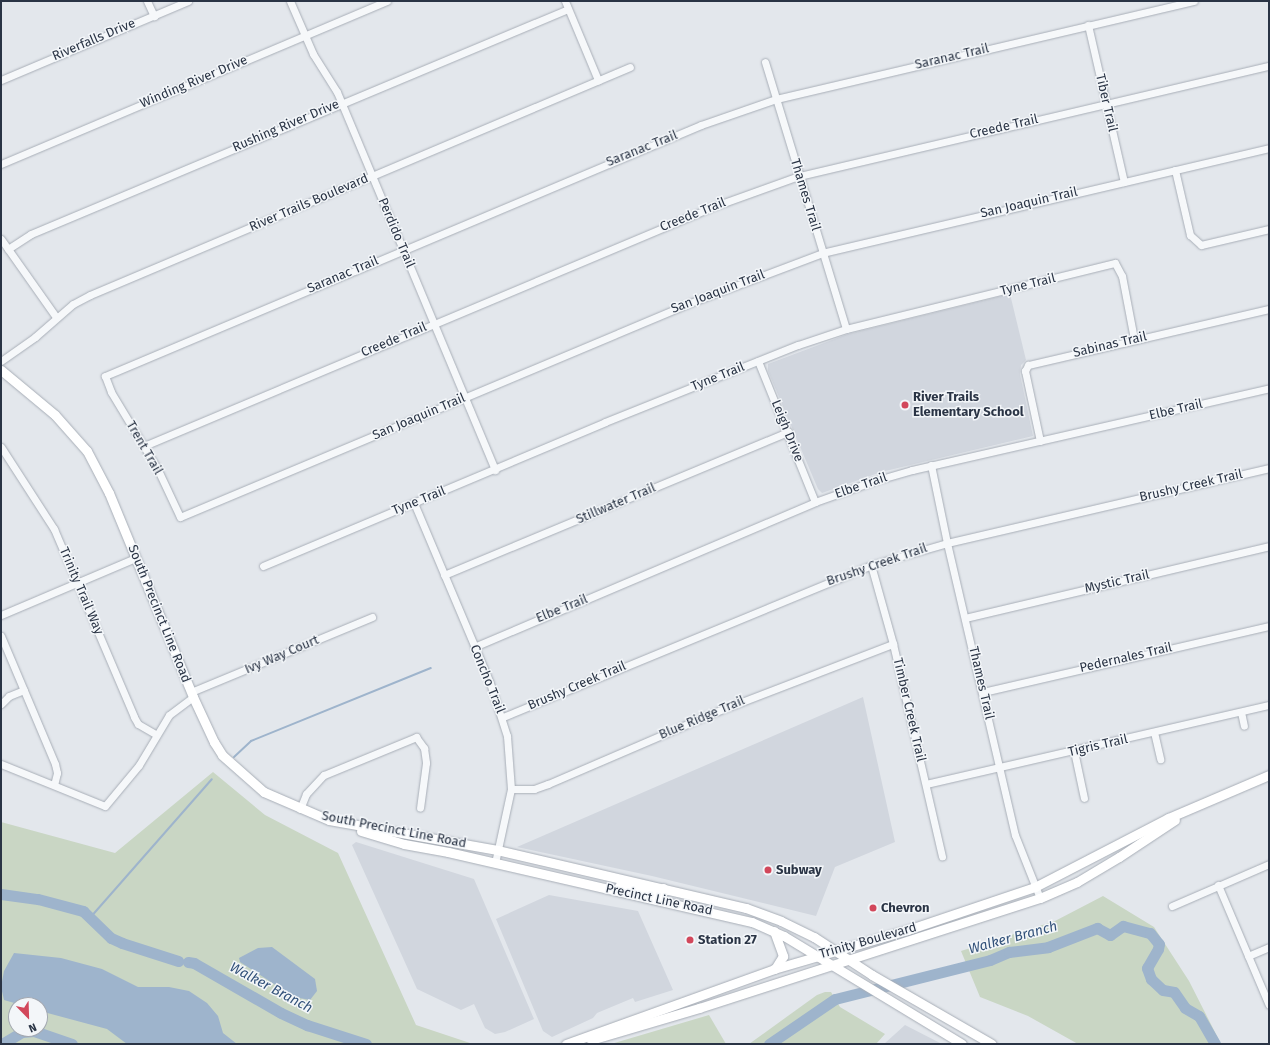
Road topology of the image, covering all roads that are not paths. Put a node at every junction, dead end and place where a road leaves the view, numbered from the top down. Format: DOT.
graph roads {
  1 [pos="147,1"];
  2 [pos="188,1"];
  3 [pos="290,1"];
  4 [pos="387,1"];
  5 [pos="565,1"];
  6 [pos="1194,1"];
  7 [pos="568,9"];
  8 [pos="154,16"];
  9 [pos="1088,26"];
  10 [pos="305,36"];
  11 [pos="765,62"];
  12 [pos="1269,66"];
  13 [pos="630,67"];
  14 [pos="1,80"];
  15 [pos="598,80"];
  16 [pos="776,99"];
  17 [pos="342,103"];
  18 [pos="1107,104"];
  19 [pos="1269,148"];
  20 [pos="1,164"];
  21 [pos="1175,170"];
  22 [pos="372,176"];
  23 [pos="799,176"];
  24 [pos="1124,182"];
  25 [pos="1269,229"];
  26 [pos="1,239"];
  27 [pos="8,249"];
  28 [pos="403,250"];
  29 [pos="822,253"];
  30 [pos="1269,309"];
  31 [pos="56,317"];
  32 [pos="434,323"];
  33 [pos="846,329"];
  34 [pos="1134,339"];
  35 [pos="1,361"];
  36 [pos="758,361"];
  37 [pos="1,370"];
  38 [pos="114,372"];
  39 [pos="1269,388"];
  40 [pos="465,397"];
  41 [pos="788,432"];
  42 [pos="1040,441"];
  43 [pos="144,446"];
  44 [pos="1,447"];
  45 [pos="931,465"];
  46 [pos="1269,468"];
  47 [pos="496,470"];
  48 [pos="815,502"];
  49 [pos="414,503"];
  50 [pos="192,512"];
  51 [pos="947,542"];
  52 [pos="1269,546"];
  53 [pos="135,558"];
  54 [pos="870,565"];
  55 [pos="263,566"];
  56 [pos="444,576"];
  57 [pos="77,582"];
  58 [pos="1,615"];
  59 [pos="372,617"];
  60 [pos="965,618"];
  61 [pos="1269,626"];
  62 [pos="1,636"];
  63 [pos="893,644"];
  64 [pos="474,647"];
  65 [pos="24,690"];
  66 [pos="984,692"];
  67 [pos="192,695"];
  68 [pos="1,704"];
  69 [pos="1269,705"];
  70 [pos="1241,712"];
  71 [pos="503,717"];
  72 [pos="1244,726"];
  73 [pos="1154,732"];
  74 [pos="155,734"];
  75 [pos="1074,751"];
  76 [pos="1160,759"];
  77 [pos="1,764"];
  78 [pos="998,767"];
  79 [pos="1269,775"];
  80 [pos="926,784"];
  81 [pos="54,785"];
  82 [pos="511,789"];
  83 [pos="1084,798"];
  84 [pos="420,808"];
  85 [pos="300,809"];
  86 [pos="1184,813"];
  87 [pos="329,820"];
  88 [pos="497,850"];
  89 [pos="942,856"];
  90 [pos="495,863"];
  91 [pos="1269,864"];
  92 [pos="569,881"];
  93 [pos="1218,885"];
  94 [pos="1035,887"];
  95 [pos="663,888"];
  96 [pos="686,893"];
  97 [pos="1040,898"];
  98 [pos="681,906"];
  99 [pos="1172,906"];
  100 [pos="774,932"];
  101 [pos="1269,947"];
  102 [pos="834,951"];
  103 [pos="815,956"];
  104 [pos="1248,956"];
  105 [pos="849,960"];
  106 [pos="831,965"];
  107 [pos="774,969"];
  108 [pos="1269,1005"];
  109 [pos="566,1044"];
  110 [pos="576,1044"];
  111 [pos="962,1044"];
  112 [pos="992,1044"];
  1 -- 8 [label="street"];
  2 -- 8 [label="street, Riverfalls Drive"];
  3 -- 10 [label="street, Perdido Trail"];
  4 -- 10 [label="street, Winding River Drive"];
  5 -- 7 [label="street"];
  6 -- 9 [label="street, Saranac Trail"];
  7 -- 15 [label="street"];
  7 -- 17 [label="street, Rushing River Drive"];
  8 -- 14 [label="street, Riverfalls Drive"];
  9 -- 16 [label="street, Saranac Trail"];
  9 -- 18 [label="street, Tiber Trail"];
  10 -- 17 [label="street, Perdido Trail"];
  10 -- 20 [label="street, Winding River Drive"];
  11 -- 16 [label="street, Thames Trail"];
  12 -- 18 [label="street, Creede Trail"];
  13 -- 15 [label="street, River Trails Boulevard"];
  15 -- 22 [label="street, River Trails Boulevard"];
  16 -- 23 [label="street, Thames Trail"];
  16 -- 28 [label="street, Saranac Trail"];
  17 -- 22 [label="street, Perdido Trail"];
  17 -- 27 [label="street, Rushing River Drive"];
  18 -- 23 [label="street, Creede Trail"];
  18 -- 24 [label="street, Tiber Trail"];
  19 -- 21 [label="street, San Joaquin Trail"];
  21 -- 24 [label="street, San Joaquin Trail"];
  21 -- 25 [label="street"];
  22 -- 28 [label="street, Perdido Trail"];
  22 -- 31 [label="street, River Trails Boulevard"];
  23 -- 29 [label="street, Thames Trail"];
  23 -- 32 [label="street, Creede Trail"];
  24 -- 29 [label="street, San Joaquin Trail"];
  26 -- 27 [label="street"];
  27 -- 31 [label="street"];
  28 -- 32 [label="street, Perdido Trail"];
  28 -- 38 [label="street, Saranac Trail"];
  29 -- 33 [label="street, Thames Trail"];
  29 -- 40 [label="street, San Joaquin Trail"];
  30 -- 34 [label="street, Sabinas Trail"];
  31 -- 35 [label="street, River Trails Boulevard"];
  32 -- 40 [label="street, Perdido Trail"];
  32 -- 43 [label="street, Creede Trail"];
  33 -- 34 [label="street, Tyne Trail"];
  33 -- 36 [label="street, Tyne Trail"];
  34 -- 42 [label="street, Sabinas Trail"];
  36 -- 41 [label="street, Leigh Drive"];
  36 -- 47 [label="street, Tyne Trail"];
  37 -- 53 [label="main road, South Precinct Line Road"];
  38 -- 43 [label="street, Trent Trail"];
  39 -- 42 [label="street, Elbe Trail"];
  40 -- 47 [label="street, Perdido Trail"];
  40 -- 50 [label="street, San Joaquin Trail"];
  41 -- 48 [label="street, Leigh Drive"];
  41 -- 56 [label="street, Stillwater Trail"];
  42 -- 45 [label="street, Elbe Trail"];
  43 -- 50 [label="street, Trent Trail"];
  44 -- 57 [label="street, Trinity Trail Way"];
  45 -- 48 [label="street, Elbe Trail"];
  45 -- 51 [label="street, Thames Trail"];
  46 -- 51 [label="street, Brushy Creek Trail"];
  47 -- 49 [label="street, Tyne Trail"];
  48 -- 64 [label="street, Elbe Trail"];
  49 -- 55 [label="street, Tyne Trail"];
  49 -- 56 [label="street, Concho Trail"];
  51 -- 54 [label="street, Brushy Creek Trail"];
  51 -- 60 [label="street, Thames Trail"];
  52 -- 60 [label="street, Mystic Trail"];
  53 -- 57 [label="street"];
  53 -- 67 [label="main road, South Precinct Line Road"];
  54 -- 63 [label="street, Timber Creek Trail"];
  54 -- 71 [label="street, Brushy Creek Trail"];
  56 -- 64 [label="street, Concho Trail"];
  57 -- 58 [label="street"];
  57 -- 74 [label="street, Trinity Trail Way"];
  59 -- 67 [label="street, Ivy Way Court"];
  60 -- 66 [label="street, Thames Trail"];
  61 -- 66 [label="street, Pedernales Trail"];
  62 -- 65 [label="street"];
  63 -- 80 [label="street, Timber Creek Trail"];
  63 -- 82 [label="street, Blue Ridge Trail"];
  64 -- 71 [label="street, Concho Trail"];
  65 -- 68 [label="street"];
  65 -- 81 [label="street"];
  66 -- 78 [label="street, Thames Trail"];
  67 -- 74 [label="street, Ivy Way Court"];
  67 -- 85 [label="main road, South Precinct Line Road"];
  69 -- 70 [label="street, Tigris Trail"];
  70 -- 72 [label="street"];
  70 -- 73 [label="street, Tigris Trail"];
  71 -- 82 [label="street, Concho Trail"];
  73 -- 75 [label="street, Tigris Trail"];
  73 -- 76 [label="street"];
  74 -- 81 [label="street, Ivy Way Court"];
  75 -- 78 [label="street, Tigris Trail"];
  75 -- 83 [label="street"];
  77 -- 81 [label="street"];
  78 -- 80 [label="street, Tigris Trail"];
  78 -- 94 [label="street, Thames Trail"];
  79 -- 86 [label="main road, Trinity Boulevard"];
  80 -- 89 [label="street, Timber Creek Trail"];
  82 -- 88 [label="street, Concho Trail"];
  84 -- 85 [label="street"];
  85 -- 87 [label="main road, South Precinct Line Road"];
  86 -- 94 [label="main road, Trinity Boulevard"];
  86 -- 97 [label="main road, Trinity Boulevard"];
  87 -- 88 [label="main road, South Precinct Line Road"];
  87 -- 90 [label="main road, Precinct Line Road"];
  88 -- 90 [label="street, Concho Trail"];
  88 -- 95 [label="main road, South Precinct Line Road"];
  90 -- 92 [label="main road, Precinct Line Road"];
  91 -- 93 [label="street"];
  92 -- 95 [label="main road"];
  92 -- 98 [label="main road, Precinct Line Road"];
  93 -- 99 [label="street"];
  93 -- 104 [label="street"];
  94 -- 97 [label="street, Thames Trail"];
  94 -- 102 [label="main road, Trinity Boulevard"];
  95 -- 96 [label="main road, South Precinct Line Road"];
  96 -- 98 [label="main road"];
  96 -- 102 [label="main road, South Precinct Line Road"];
  97 -- 105 [label="main road, Trinity Boulevard"];
  98 -- 100 [label="main road, Precinct Line Road"];
  100 -- 103 [label="main road, Precinct Line Road"];
  100 -- 107 [label="main road"];
  101 -- 104 [label="street"];
  102 -- 103 [label="main road, Trinity Boulevard"];
  102 -- 105 [label="main road, South Precinct Line Road"];
  103 -- 106 [label="main road, Precinct Line Road"];
  103 -- 107 [label="main road, Trinity Boulevard"];
  104 -- 108 [label="street"];
  105 -- 106 [label="main road, Trinity Boulevard"];
  105 -- 112 [label="main road"];
  106 -- 110 [label="main road, Trinity Boulevard"];
  106 -- 111 [label="main road, Precinct Line Road"];
  107 -- 109 [label="main road, Trinity Boulevard"];
}
